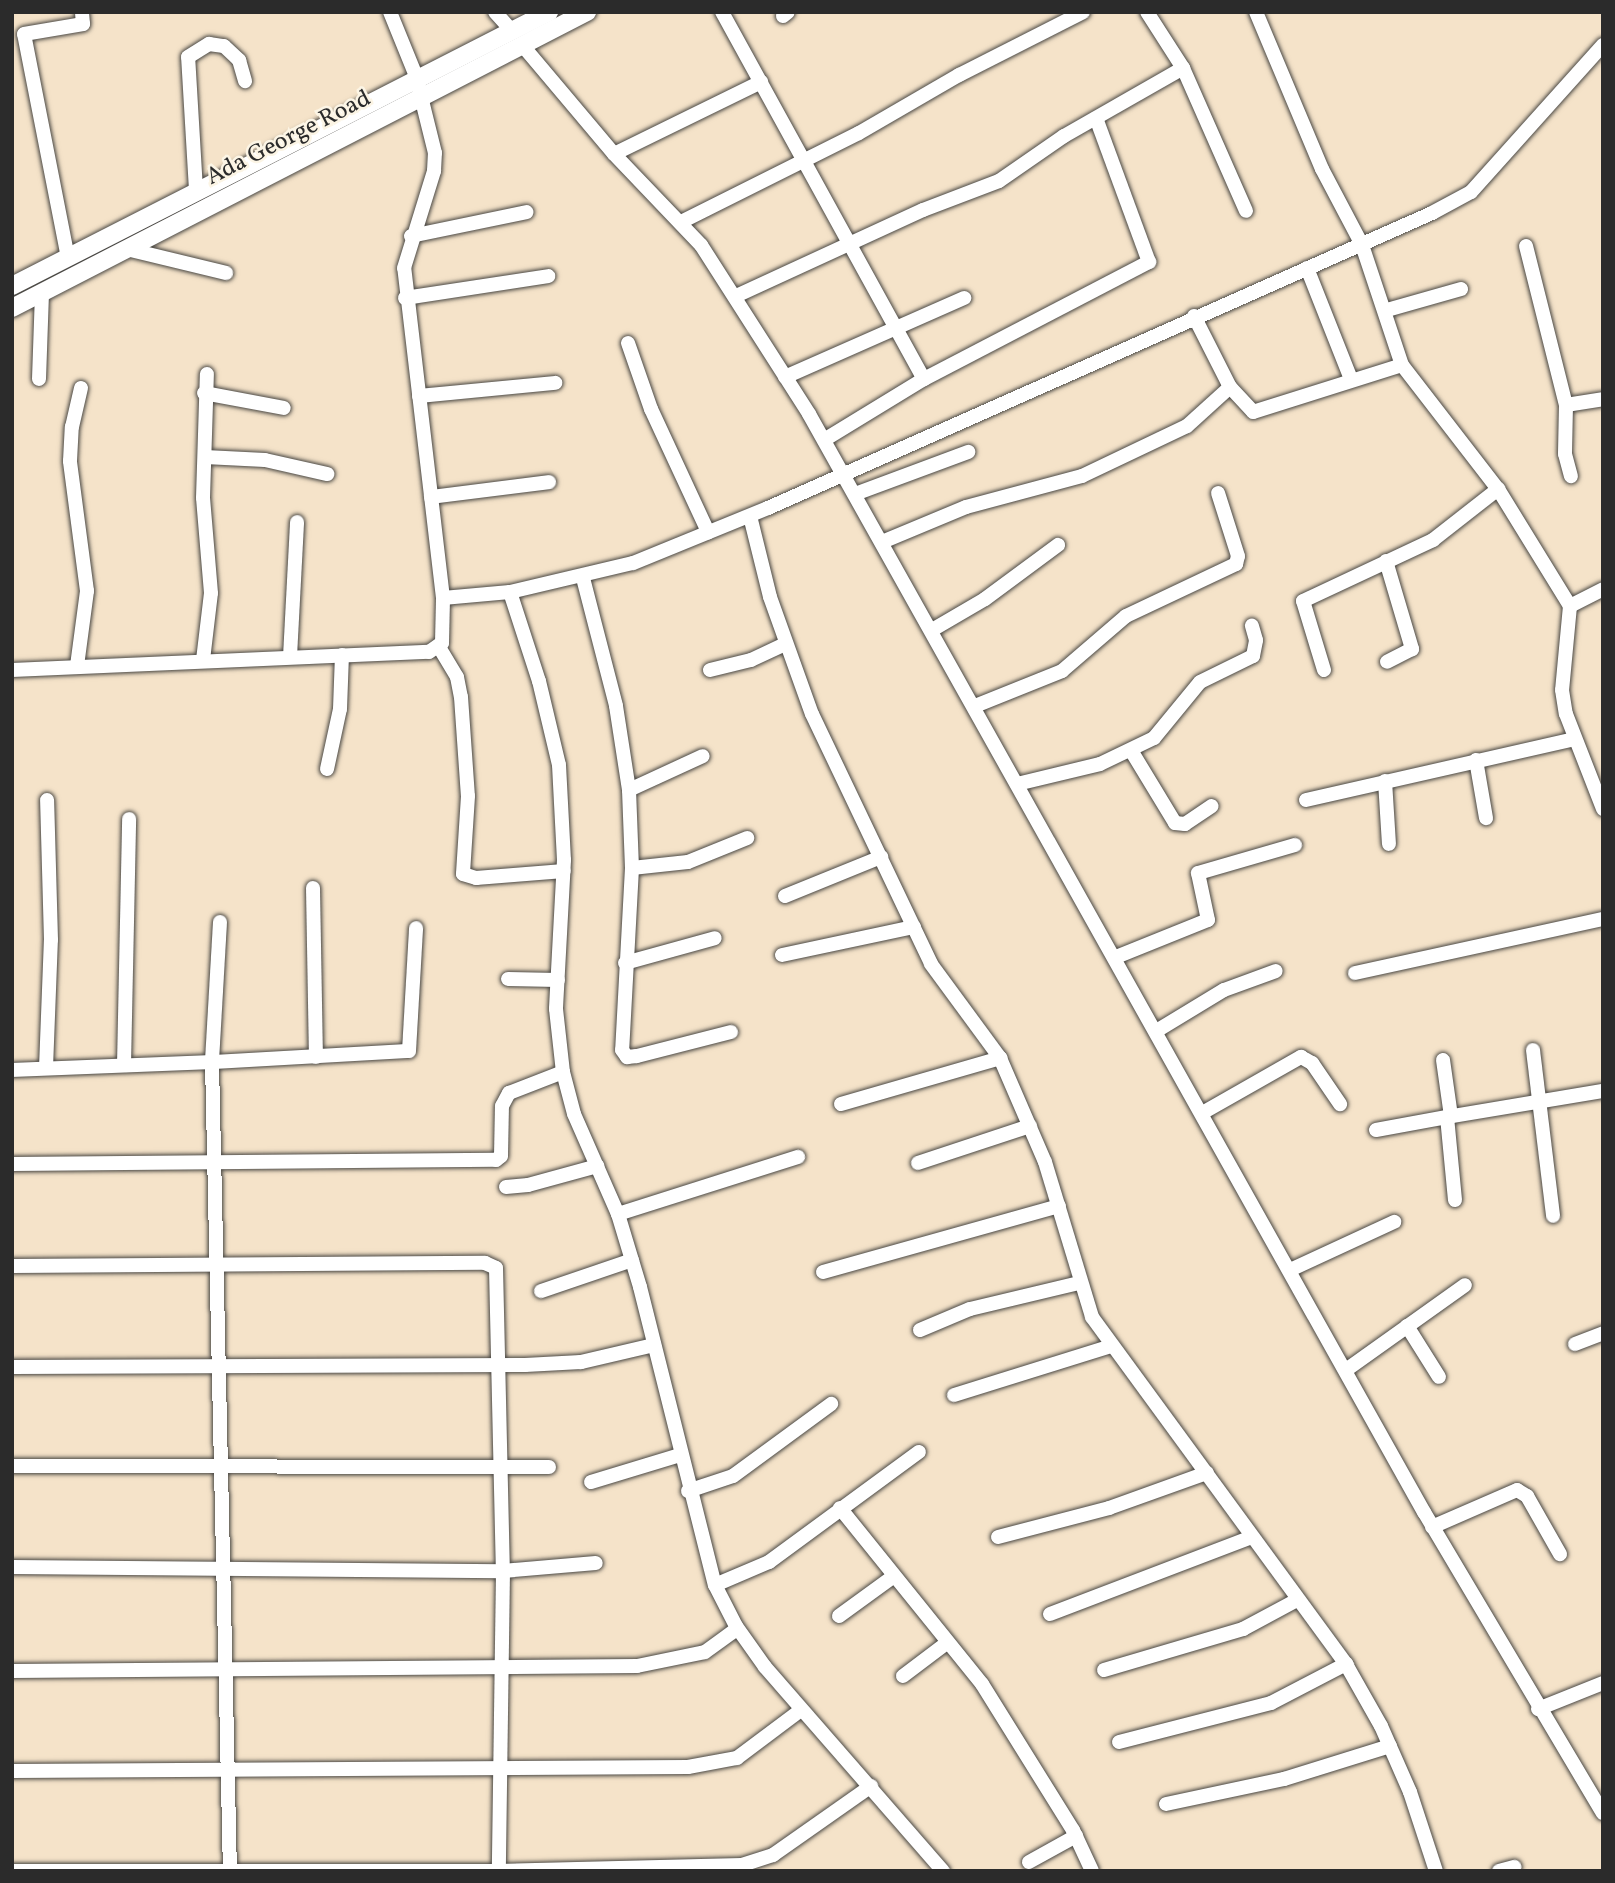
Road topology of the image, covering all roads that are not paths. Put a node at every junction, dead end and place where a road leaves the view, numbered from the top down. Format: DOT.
graph roads {
  1 [pos="82,12"];
  2 [pos="390,12"];
  3 [pos="495,12"];
  4 [pos="550,12"];
  5 [pos="587,12"];
  6 [pos="722,12"];
  7 [pos="1083,12"];
  8 [pos="1147,12"];
  9 [pos="1256,12"];
  10 [pos="512,31"];
  11 [pos="1603,45"];
  12 [pos="523,46"];
  13 [pos="1183,68"];
  14 [pos="416,76"];
  15 [pos="245,81"];
  16 [pos="761,82"];
  17 [pos="423,97"];
  18 [pos="1096,118"];
  19 [pos="614,154"];
  20 [pos="806,160"];
  21 [pos="195,190"];
  22 [pos="1245,211"];
  23 [pos="527,212"];
  24 [pos="681,222"];
  25 [pos="411,236"];
  26 [pos="852,242"];
  27 [pos="1362,245"];
  28 [pos="1526,246"];
  29 [pos="127,249"];
  30 [pos="68,258"];
  31 [pos="1307,268"];
  32 [pos="226,273"];
  33 [pos="548,276"];
  34 [pos="12,286"];
  35 [pos="1461,289"];
  36 [pos="42,292"];
  37 [pos="736,296"];
  38 [pos="405,298"];
  39 [pos="964,298"];
  40 [pos="12,308"];
  41 [pos="1387,310"];
  42 [pos="1194,316"];
  43 [pos="896,325"];
  44 [pos="628,343"];
  45 [pos="1402,365"];
  46 [pos="207,374"];
  47 [pos="785,377"];
  48 [pos="39,379"];
  49 [pos="924,379"];
  50 [pos="1351,379"];
  51 [pos="555,383"];
  52 [pos="1230,387"];
  53 [pos="81,388"];
  54 [pos="204,393"];
  55 [pos="419,397"];
  56 [pos="1603,400"];
  57 [pos="1566,405"];
  58 [pos="284,408"];
  59 [pos="824,440"];
  60 [pos="968,452"];
  61 [pos="205,457"];
  62 [pos="327,474"];
  63 [pos="842,474"];
  64 [pos="1571,476"];
  65 [pos="549,482"];
  66 [pos="1498,489"];
  67 [pos="1218,493"];
  68 [pos="855,494"];
  69 [pos="431,497"];
  70 [pos="750,516"];
  71 [pos="298,522"];
  72 [pos="708,532"];
  73 [pos="882,542"];
  74 [pos="1058,545"];
  75 [pos="1386,561"];
  76 [pos="583,578"];
  77 [pos="1603,589"];
  78 [pos="510,592"];
  79 [pos="443,598"];
  80 [pos="1570,606"];
  81 [pos="1252,626"];
  82 [pos="932,630"];
  83 [pos="785,644"];
  84 [pos="439,647"];
  85 [pos="342,655"];
  86 [pos="290,657"];
  87 [pos="203,660"];
  88 [pos="1387,662"];
  89 [pos="77,666"];
  90 [pos="12,670"];
  91 [pos="710,670"];
  92 [pos="1324,670"];
  93 [pos="975,706"];
  94 [pos="1574,739"];
  95 [pos="1132,752"];
  96 [pos="703,756"];
  97 [pos="1476,760"];
  98 [pos="327,769"];
  99 [pos="1385,781"];
  100 [pos="1017,784"];
  101 [pos="629,790"];
  102 [pos="47,800"];
  103 [pos="1306,800"];
  104 [pos="1212,806"];
  105 [pos="1603,809"];
  106 [pos="1486,818"];
  107 [pos="129,819"];
  108 [pos="747,838"];
  109 [pos="1390,844"];
  110 [pos="1295,845"];
  111 [pos="881,857"];
  112 [pos="632,868"];
  113 [pos="564,871"];
  114 [pos="313,888"];
  115 [pos="785,896"];
  116 [pos="1603,919"];
  117 [pos="219,922"];
  118 [pos="416,928"];
  119 [pos="914,928"];
  120 [pos="715,938"];
  121 [pos="782,955"];
  122 [pos="1116,957"];
  123 [pos="625,963"];
  124 [pos="1276,971"];
  125 [pos="1354,973"];
  126 [pos="508,979"];
  127 [pos="558,980"];
  128 [pos="1158,1030"];
  129 [pos="731,1032"];
  130 [pos="1533,1050"];
  131 [pos="316,1057"];
  132 [pos="1000,1058"];
  133 [pos="1443,1060"];
  134 [pos="212,1062"];
  135 [pos="124,1065"];
  136 [pos="47,1068"];
  137 [pos="12,1070"];
  138 [pos="563,1072"];
  139 [pos="1603,1091"];
  140 [pos="1541,1101"];
  141 [pos="841,1104"];
  142 [pos="1340,1104"];
  143 [pos="1203,1112"];
  144 [pos="1449,1117"];
  145 [pos="1030,1126"];
  146 [pos="1376,1130"];
  147 [pos="798,1157"];
  148 [pos="918,1163"];
  149 [pos="12,1164"];
  150 [pos="216,1164"];
  151 [pos="597,1166"];
  152 [pos="506,1187"];
  153 [pos="1455,1200"];
  154 [pos="1059,1206"];
  155 [pos="618,1214"];
  156 [pos="1553,1216"];
  157 [pos="1394,1222"];
  158 [pos="632,1260"];
  159 [pos="218,1265"];
  160 [pos="12,1266"];
  161 [pos="1290,1270"];
  162 [pos="823,1272"];
  163 [pos="1079,1283"];
  164 [pos="1465,1285"];
  165 [pos="541,1291"];
  166 [pos="1407,1326"];
  167 [pos="920,1330"];
  168 [pos="1603,1333"];
  169 [pos="1575,1344"];
  170 [pos="654,1345"];
  171 [pos="1111,1346"];
  172 [pos="219,1363"];
  173 [pos="501,1364"];
  174 [pos="12,1367"];
  175 [pos="1346,1370"];
  176 [pos="1439,1377"];
  177 [pos="954,1395"];
  178 [pos="831,1404"];
  179 [pos="919,1452"];
  180 [pos="680,1455"];
  181 [pos="12,1466"];
  182 [pos="223,1466"];
  183 [pos="500,1466"];
  184 [pos="549,1467"];
  185 [pos="1207,1473"];
  186 [pos="591,1482"];
  187 [pos="688,1491"];
  188 [pos="839,1508"];
  189 [pos="1432,1527"];
  190 [pos="998,1537"];
  191 [pos="1252,1537"];
  192 [pos="1560,1554"];
  193 [pos="596,1563"];
  194 [pos="225,1566"];
  195 [pos="12,1567"];
  196 [pos="503,1571"];
  197 [pos="894,1576"];
  198 [pos="715,1585"];
  199 [pos="1297,1600"];
  200 [pos="1049,1615"];
  201 [pos="839,1616"];
  202 [pos="737,1629"];
  203 [pos="948,1642"];
  204 [pos="1346,1664"];
  205 [pos="226,1668"];
  206 [pos="501,1668"];
  207 [pos="1104,1670"];
  208 [pos="12,1671"];
  209 [pos="903,1676"];
  210 [pos="1603,1683"];
  211 [pos="1538,1709"];
  212 [pos="801,1710"];
  213 [pos="1119,1742"];
  214 [pos="1390,1746"];
  215 [pos="227,1769"];
  216 [pos="500,1770"];
  217 [pos="12,1771"];
  218 [pos="871,1786"];
  219 [pos="1166,1804"];
  220 [pos="1603,1813"];
  221 [pos="1076,1836"];
  222 [pos="1029,1862"];
  223 [pos="1514,1867"];
  224 [pos="230,1869"];
  225 [pos="12,1871"];
  226 [pos="499,1871"];
  227 [pos="943,1871"];
  228 [pos="1092,1871"];
  229 [pos="1436,1871"];
  230 [pos="1499,1871"];
  1 -- 30 [label="street"];
  2 -- 14 [label="street"];
  3 -- 10 [label="street"];
  4 -- 10 [label="main road, Ada George Road"];
  5 -- 12 [label="main road, Ada George Road"];
  6 -- 16 [label="street"];
  7 -- 20 [label="street"];
  8 -- 13 [label="street"];
  9 -- 27 [label="street"];
  10 -- 14 [label="main road, Ada George Road"];
  11 -- 27 [label="street"];
  12 -- 17 [label="main road, Ada George Road"];
  12 -- 19 [label="street"];
  13 -- 18 [label="street"];
  13 -- 22 [label="street"];
  14 -- 17 [label="street"];
  14 -- 21 [label="main road, Ada George Road"];
  15 -- 21 [label="street"];
  16 -- 19 [label="street"];
  16 -- 20 [label="street"];
  17 -- 25 [label="street"];
  17 -- 29 [label="main road, Ada George Road"];
  18 -- 26 [label="street"];
  18 -- 49 [label="street"];
  19 -- 24 [label="street"];
  20 -- 24 [label="street"];
  20 -- 26 [label="street"];
  21 -- 30 [label="main road, Ada George Road"];
  23 -- 25 [label="street"];
  24 -- 37 [label="street"];
  25 -- 38 [label="street"];
  26 -- 37 [label="street"];
  26 -- 43 [label="street"];
  27 -- 31 [label="street"];
  27 -- 41 [label="street"];
  28 -- 57 [label="street"];
  29 -- 32 [label="street"];
  29 -- 36 [label="main road, Ada George Road"];
  30 -- 34 [label="main road, Ada George Road"];
  31 -- 42 [label="street"];
  31 -- 50 [label="street"];
  33 -- 38 [label="street"];
  35 -- 41 [label="street"];
  36 -- 40 [label="main road, Ada George Road"];
  36 -- 48 [label="street"];
  37 -- 47 [label="street"];
  38 -- 55 [label="street"];
  39 -- 43 [label="street"];
  41 -- 45 [label="street"];
  42 -- 52 [label="street"];
  42 -- 63 [label="street"];
  43 -- 47 [label="street"];
  43 -- 49 [label="street"];
  44 -- 72 [label="street"];
  45 -- 50 [label="street"];
  45 -- 66 [label="street"];
  46 -- 54 [label="street"];
  47 -- 59 [label="street"];
  49 -- 59 [label="street"];
  50 -- 52 [label="street"];
  51 -- 55 [label="street"];
  52 -- 73 [label="street"];
  53 -- 89 [label="street"];
  54 -- 58 [label="street"];
  54 -- 61 [label="street"];
  55 -- 69 [label="street"];
  56 -- 57 [label="street"];
  57 -- 64 [label="street"];
  59 -- 63 [label="street"];
  60 -- 68 [label="street"];
  61 -- 62 [label="street"];
  61 -- 87 [label="street"];
  63 -- 68 [label="street"];
  63 -- 70 [label="street"];
  65 -- 69 [label="street"];
  66 -- 75 [label="street"];
  66 -- 80 [label="street"];
  67 -- 93 [label="street"];
  68 -- 73 [label="street"];
  69 -- 79 [label="street"];
  70 -- 72 [label="street"];
  70 -- 83 [label="street"];
  71 -- 86 [label="street"];
  72 -- 76 [label="street"];
  73 -- 82 [label="street"];
  74 -- 82 [label="street"];
  75 -- 88 [label="street"];
  75 -- 92 [label="street"];
  76 -- 78 [label="street"];
  76 -- 101 [label="street"];
  77 -- 80 [label="street"];
  78 -- 79 [label="street"];
  78 -- 113 [label="street"];
  79 -- 84 [label="street"];
  80 -- 94 [label="street"];
  81 -- 95 [label="street"];
  82 -- 93 [label="street"];
  83 -- 91 [label="street"];
  83 -- 111 [label="street"];
  84 -- 85 [label="street"];
  84 -- 113 [label="street"];
  85 -- 86 [label="street"];
  85 -- 98 [label="street"];
  86 -- 87 [label="street"];
  87 -- 89 [label="street"];
  89 -- 90 [label="street"];
  93 -- 100 [label="street"];
  94 -- 97 [label="street"];
  94 -- 105 [label="street"];
  95 -- 100 [label="street"];
  95 -- 104 [label="street"];
  96 -- 101 [label="street"];
  97 -- 99 [label="street"];
  97 -- 106 [label="street"];
  99 -- 103 [label="street"];
  99 -- 109 [label="street"];
  100 -- 122 [label="street"];
  101 -- 112 [label="street"];
  102 -- 136 [label="street"];
  107 -- 135 [label="street"];
  108 -- 112 [label="street"];
  110 -- 122 [label="street"];
  111 -- 115 [label="street"];
  111 -- 119 [label="street"];
  112 -- 123 [label="street"];
  113 -- 127 [label="street"];
  114 -- 131 [label="street"];
  116 -- 125 [label="street"];
  117 -- 134 [label="street"];
  118 -- 131 [label="street"];
  119 -- 121 [label="street"];
  119 -- 132 [label="street"];
  120 -- 123 [label="street"];
  122 -- 128 [label="street"];
  123 -- 129 [label="street"];
  124 -- 128 [label="street"];
  126 -- 127 [label="street"];
  127 -- 138 [label="street"];
  128 -- 143 [label="street"];
  130 -- 140 [label="street"];
  131 -- 134 [label="street"];
  132 -- 141 [label="street"];
  132 -- 145 [label="street"];
  133 -- 144 [label="street"];
  134 -- 135 [label="street"];
  134 -- 150 [label="street"];
  135 -- 136 [label="street"];
  136 -- 137 [label="street"];
  138 -- 150 [label="street"];
  138 -- 151 [label="street"];
  139 -- 140 [label="street"];
  140 -- 144 [label="street"];
  140 -- 156 [label="street"];
  142 -- 143 [label="street"];
  143 -- 161 [label="street"];
  144 -- 146 [label="street"];
  144 -- 153 [label="street"];
  145 -- 148 [label="street"];
  145 -- 154 [label="street"];
  147 -- 155 [label="street"];
  149 -- 150 [label="street"];
  150 -- 159 [label="street"];
  151 -- 152 [label="street"];
  151 -- 155 [label="street"];
  154 -- 162 [label="street"];
  154 -- 163 [label="street"];
  155 -- 158 [label="street"];
  157 -- 161 [label="street"];
  158 -- 165 [label="street"];
  158 -- 170 [label="street"];
  159 -- 160 [label="street"];
  159 -- 172 [label="street"];
  159 -- 173 [label="street"];
  161 -- 175 [label="street"];
  163 -- 167 [label="street"];
  163 -- 171 [label="street"];
  164 -- 166 [label="street"];
  166 -- 175 [label="street"];
  166 -- 176 [label="street"];
  168 -- 169 [label="street"];
  170 -- 173 [label="street"];
  170 -- 180 [label="street"];
  171 -- 177 [label="street"];
  171 -- 185 [label="street"];
  172 -- 173 [label="street"];
  172 -- 174 [label="street"];
  172 -- 182 [label="street"];
  173 -- 183 [label="street"];
  175 -- 189 [label="street"];
  178 -- 187 [label="street"];
  179 -- 188 [label="street"];
  180 -- 186 [label="street"];
  180 -- 187 [label="street"];
  181 -- 182 [label="street"];
  182 -- 183 [label="street"];
  182 -- 194 [label="street"];
  183 -- 184 [label="street"];
  183 -- 196 [label="street"];
  185 -- 190 [label="street"];
  185 -- 191 [label="street"];
  187 -- 198 [label="street"];
  188 -- 197 [label="street"];
  188 -- 198 [label="street"];
  189 -- 192 [label="street"];
  189 -- 211 [label="street"];
  191 -- 199 [label="street"];
  191 -- 200 [label="street"];
  193 -- 196 [label="street"];
  194 -- 195 [label="street"];
  194 -- 196 [label="street"];
  194 -- 205 [label="street"];
  196 -- 206 [label="street"];
  197 -- 201 [label="street"];
  197 -- 203 [label="street"];
  198 -- 202 [label="street"];
  199 -- 204 [label="street"];
  199 -- 207 [label="street"];
  202 -- 206 [label="street"];
  202 -- 212 [label="street"];
  203 -- 209 [label="street"];
  203 -- 221 [label="street"];
  204 -- 213 [label="street"];
  204 -- 214 [label="street"];
  205 -- 206 [label="street"];
  205 -- 208 [label="street"];
  205 -- 215 [label="street"];
  206 -- 216 [label="street"];
  210 -- 211 [label="street"];
  211 -- 220 [label="street"];
  212 -- 216 [label="street"];
  212 -- 218 [label="street"];
  214 -- 219 [label="street"];
  214 -- 229 [label="street"];
  215 -- 216 [label="street"];
  215 -- 217 [label="street"];
  215 -- 224 [label="street"];
  216 -- 226 [label="street"];
  218 -- 226 [label="street"];
  218 -- 227 [label="street"];
  221 -- 222 [label="street"];
  221 -- 228 [label="street"];
  223 -- 230 [label="street"];
  224 -- 225 [label="street"];
  224 -- 226 [label="street"];
}
